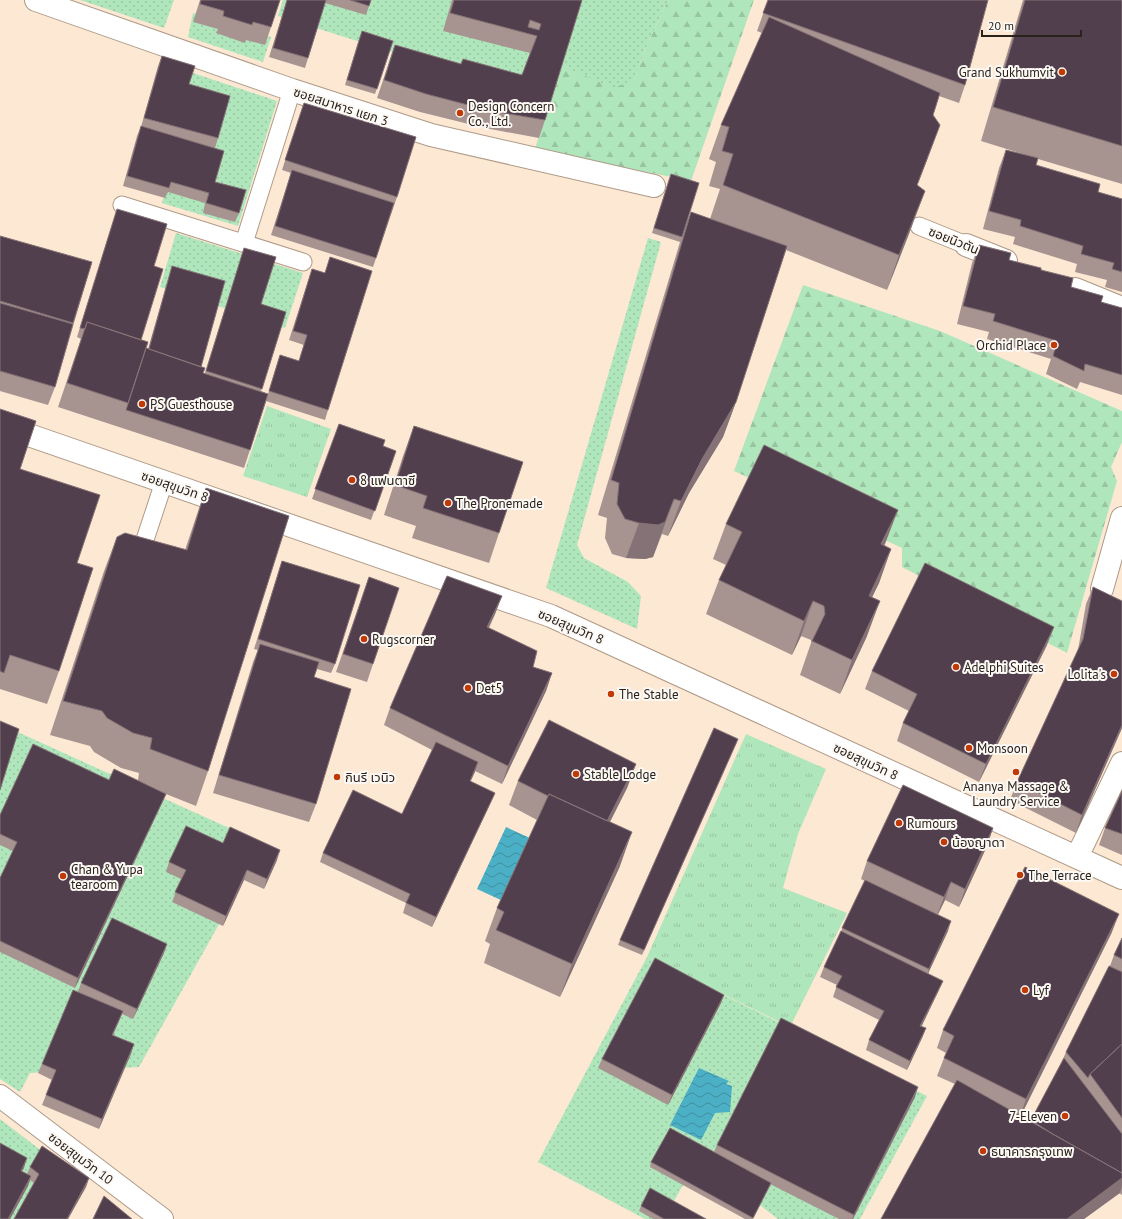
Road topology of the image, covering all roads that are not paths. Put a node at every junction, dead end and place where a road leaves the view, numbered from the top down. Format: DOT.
graph roads {
  1 [pos="36,0"];
  2 [pos="292,90"];
  3 [pos="654,186"];
  4 [pos="122,205"];
  5 [pos="919,226"];
  6 [pos="244,243"];
  7 [pos="966,245"];
  8 [pos="302,262"];
  9 [pos="1022,268"];
  10 [pos="1058,282"];
  11 [pos="1122,308"];
  12 [pos="0,425"];
  13 [pos="164,482"];
  14 [pos="1122,518"];
  15 [pos="134,573"];
  16 [pos="1102,589"];
  17 [pos="1122,763"];
  18 [pos="1077,858"];
  19 [pos="1122,878"];
  20 [pos="0,1096"];
  21 [pos="162,1219"];
  1 -- 2 [label="street, ซอยสมาหาร แยก 3"];
  2 -- 3 [label="street, ซอยสมาหาร แยก 3"];
  2 -- 6 [label="lane"];
  4 -- 6 [label="lane"];
  5 -- 7 [label="lane, ซอยนิวตัน"];
  6 -- 8 [label="lane"];
  7 -- 9 [label="street, ซอยนิวตัน"];
  10 -- 11 [label="street"];
  12 -- 13 [label="street, ซอยสุขุมวิท 8"];
  13 -- 15 [label="lane"];
  13 -- 18 [label="street, ซอยสุขุมวิท 8"];
  14 -- 16 [label="street"];
  17 -- 18 [label="street"];
  18 -- 19 [label="street, ซอยสุขุมวิท 8"];
  20 -- 21 [label="street, ซอยสุขุมวิท 10"];
}
